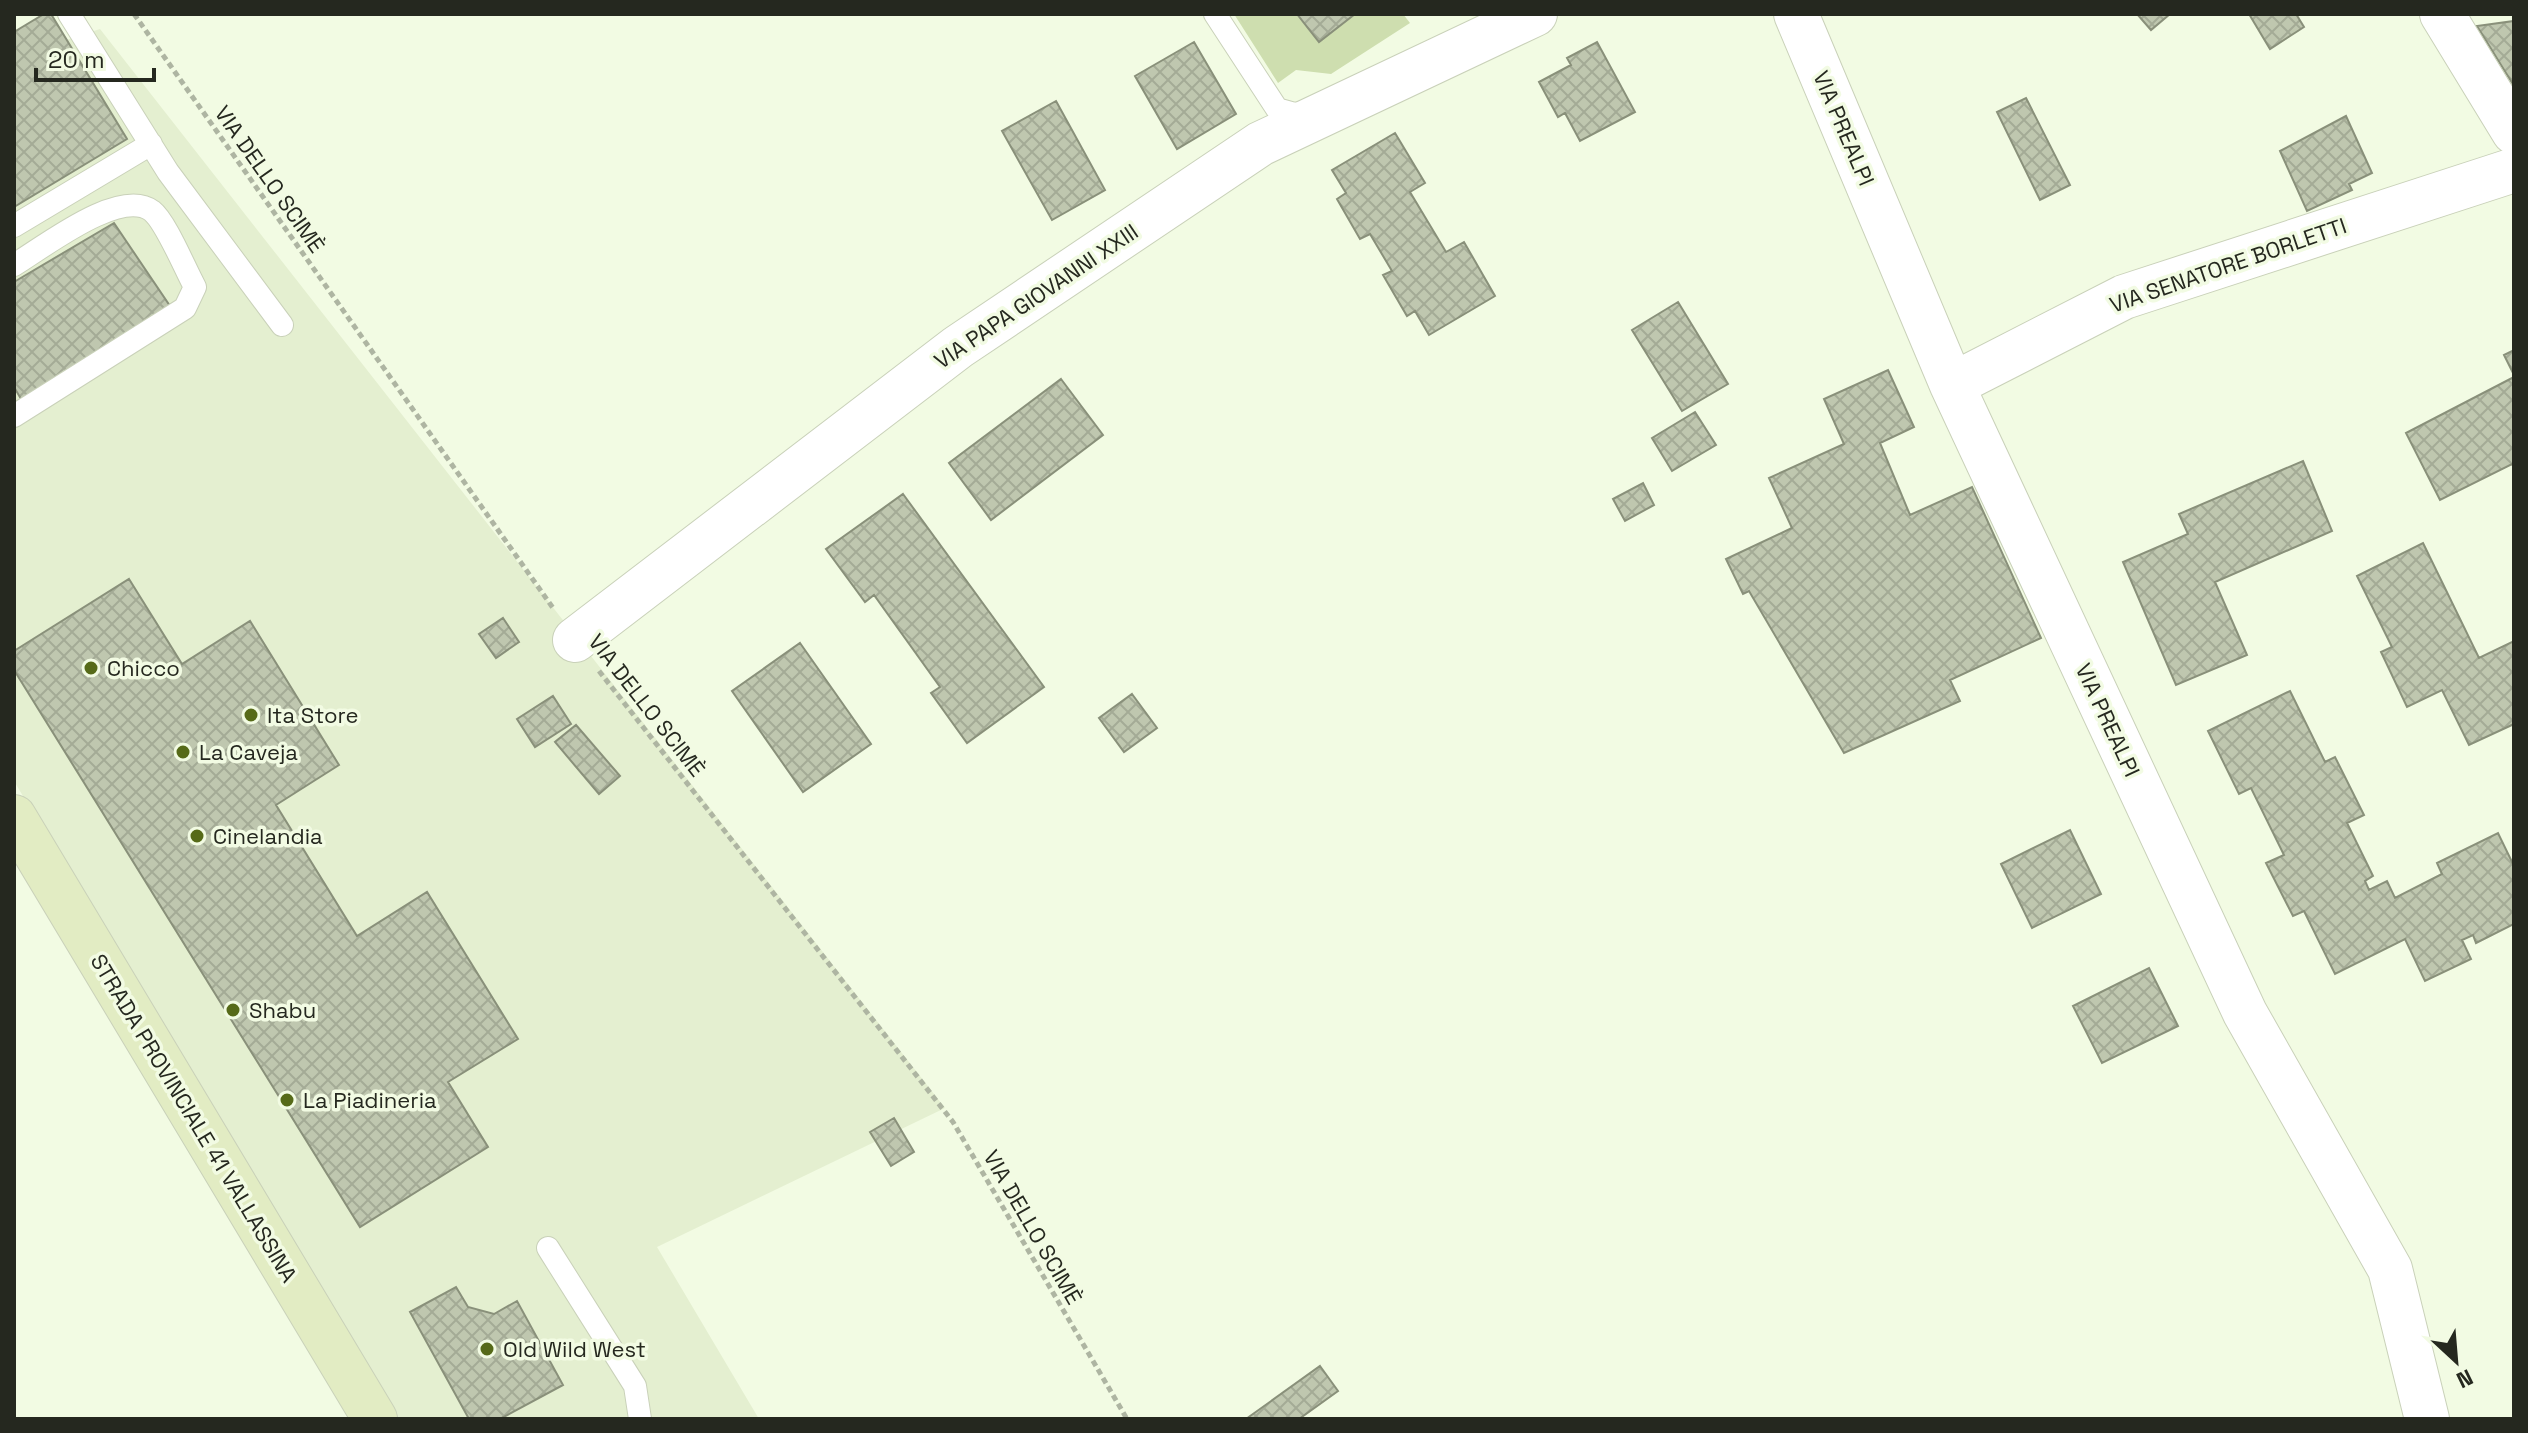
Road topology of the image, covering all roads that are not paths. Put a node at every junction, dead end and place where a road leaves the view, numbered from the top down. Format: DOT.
graph roads {
  1 [pos="69,14"];
  2 [pos="1215,14"];
  3 [pos="1535,14"];
  4 [pos="1796,14"];
  5 [pos="2442,14"];
  6 [pos="1332,109"];
  7 [pos="2514,132"];
  8 [pos="151,144"];
  9 [pos="2514,170"];
  10 [pos="14,226"];
  11 [pos="14,265"];
  12 [pos="282,325"];
  13 [pos="1952,385"];
  14 [pos="14,416"];
  15 [pos="575,640"];
  16 [pos="14,817"];
  17 [pos="548,1248"];
  18 [pos="375,1419"];
  19 [pos="640,1419"];
  20 [pos="2427,1419"];
  1 -- 8 [label="lane"];
  2 -- 6 [label="lane"];
  3 -- 6 [label="street, VIA PAPA GIOVANNI XXIII"];
  4 -- 13 [label="street, VIA PREALPI"];
  5 -- 7 [label="street"];
  6 -- 15 [label="street, VIA PAPA GIOVANNI XXIII"];
  8 -- 10 [label="lane"];
  8 -- 12 [label="lane"];
  9 -- 13 [label="street, VIA SENATORE BORLETTI"];
  11 -- 14 [label="lane"];
  13 -- 20 [label="street, VIA PREALPI"];
  16 -- 18 [label="main road, STRADA PROVINCIALE 41 VALLASSINA"];
  17 -- 19 [label="lane"];
}
